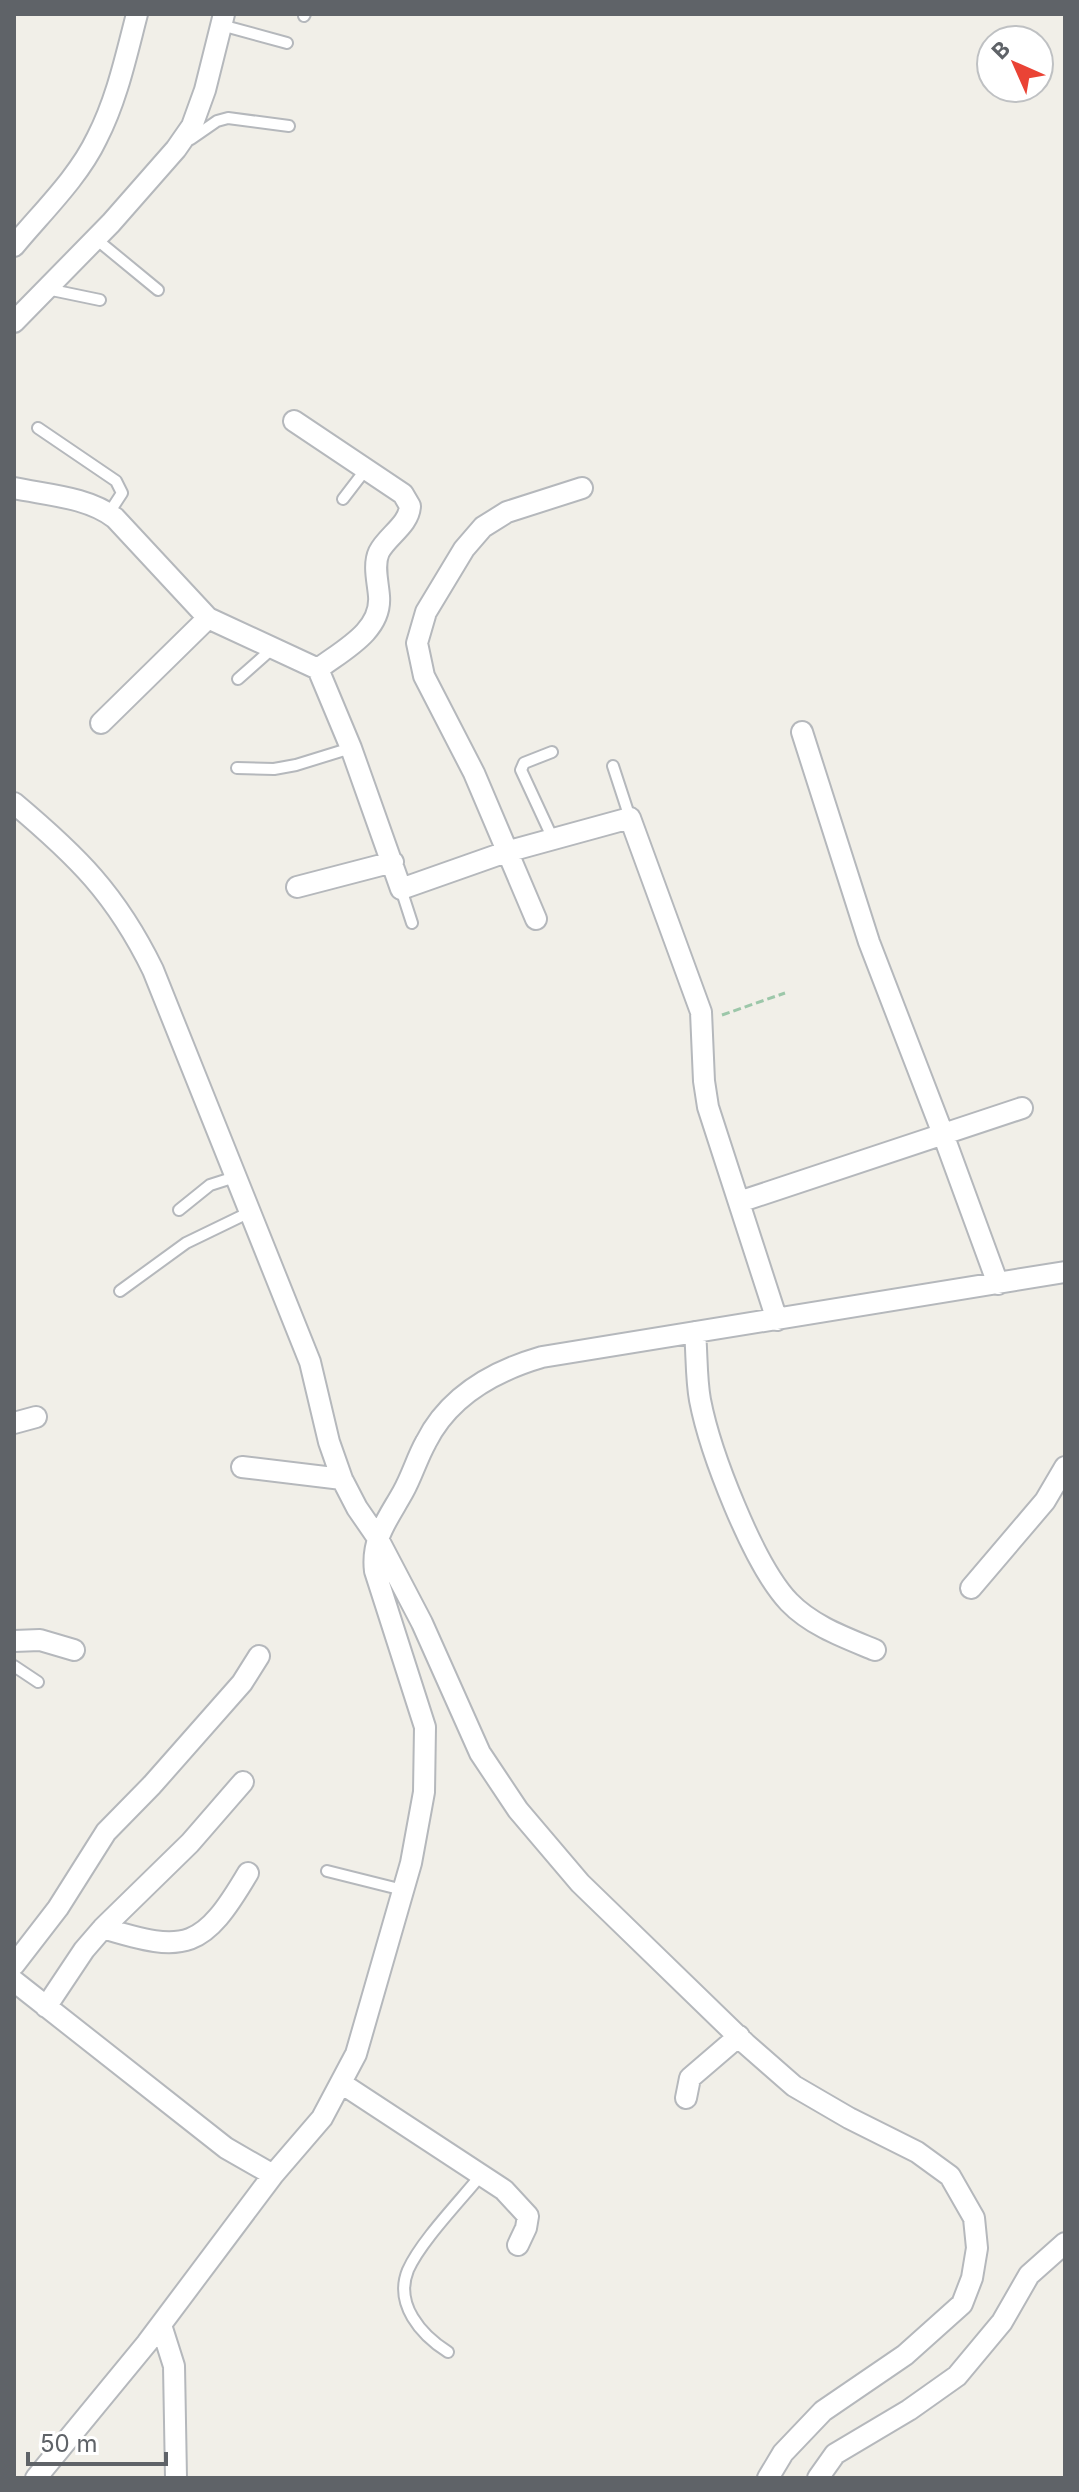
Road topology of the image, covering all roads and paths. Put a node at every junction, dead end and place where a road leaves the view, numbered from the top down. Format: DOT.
graph roads {
  1 [pos="137,14"];
  2 [pos="223,20"];
  3 [pos="287,43"];
  4 [pos="289,126"];
  5 [pos="176,149"];
  6 [pos="96,239"];
  7 [pos="14,246"];
  8 [pos="47,289"];
  9 [pos="158,290"];
  10 [pos="100,300"];
  11 [pos="14,322"];
  12 [pos="294,421"];
  13 [pos="38,428"];
  14 [pos="366,469"];
  15 [pos="14,488"];
  16 [pos="582,488"];
  17 [pos="343,499"];
  18 [pos="109,513"];
  19 [pos="208,618"];
  20 [pos="273,648"];
  21 [pos="318,669"];
  22 [pos="238,679"];
  23 [pos="101,723"];
  24 [pos="802,732"];
  25 [pos="351,748"];
  26 [pos="552,752"];
  27 [pos="613,766"];
  28 [pos="237,768"];
  29 [pos="14,803"];
  30 [pos="630,818"];
  31 [pos="553,839"];
  32 [pos="506,852"];
  33 [pos="393,862"];
  34 [pos="297,887"];
  35 [pos="401,889"];
  36 [pos="536,919"];
  37 [pos="412,923"];
  38 [pos="785,993"];
  39 [pos="703,1022"];
  40 [pos="1022,1108"];
  41 [pos="943,1134"];
  42 [pos="235,1177"];
  43 [pos="739,1202"];
  44 [pos="179,1210"];
  45 [pos="250,1212"];
  46 [pos="1065,1272"];
  47 [pos="998,1284"];
  48 [pos="120,1291"];
  49 [pos="777,1320"];
  50 [pos="695,1332"];
  51 [pos="36,1417"];
  52 [pos="14,1423"];
  53 [pos="242,1467"];
  54 [pos="1065,1467"];
  55 [pos="342,1479"];
  56 [pos="377,1537"];
  57 [pos="971,1588"];
  58 [pos="14,1641"];
  59 [pos="74,1650"];
  60 [pos="875,1650"];
  61 [pos="259,1656"];
  62 [pos="14,1666"];
  63 [pos="38,1682"];
  64 [pos="243,1782"];
  65 [pos="327,1871"];
  66 [pos="248,1873"];
  67 [pos="403,1890"];
  68 [pos="103,1928"];
  69 [pos="14,1965"];
  70 [pos="14,1981"];
  71 [pos="46,2007"];
  72 [pos="739,2036"];
  73 [pos="341,2083"];
  74 [pos="686,2098"];
  75 [pos="273,2175"];
  76 [pos="481,2175"];
  77 [pos="1065,2243"];
  78 [pos="518,2245"];
  79 [pos="161,2325"];
  80 [pos="448,2352"];
  81 [pos="36,2478"];
  82 [pos="176,2478"];
  83 [pos="768,2478"];
  84 [pos="818,2478"];
  1 -- 7 [label="street"];
  2 -- 3 [label="lane"];
  2 -- 5 [label="street"];
  4 -- 5 [label="lane"];
  5 -- 6 [label="street"];
  6 -- 8 [label="street"];
  6 -- 9 [label="lane"];
  8 -- 10 [label="lane"];
  8 -- 11 [label="street"];
  12 -- 14 [label="street"];
  13 -- 18 [label="lane"];
  14 -- 17 [label="lane"];
  14 -- 21 [label="street"];
  15 -- 18 [label="street"];
  16 -- 32 [label="street"];
  18 -- 19 [label="street"];
  19 -- 20 [label="street"];
  19 -- 23 [label="street"];
  20 -- 21 [label="street"];
  20 -- 22 [label="lane"];
  21 -- 25 [label="street"];
  24 -- 41 [label="street"];
  25 -- 28 [label="lane"];
  25 -- 33 [label="street"];
  26 -- 31 [label="lane"];
  27 -- 30 [label="lane"];
  29 -- 42 [label="street"];
  30 -- 31 [label="street"];
  30 -- 39 [label="street"];
  31 -- 32 [label="street"];
  32 -- 35 [label="street"];
  32 -- 36 [label="street"];
  33 -- 34 [label="street"];
  33 -- 35 [label="street"];
  35 -- 37 [label="lane"];
  38 -- 39 [label="path"];
  39 -- 43 [label="street"];
  40 -- 41 [label="street"];
  41 -- 43 [label="street"];
  41 -- 47 [label="street"];
  42 -- 44 [label="lane"];
  42 -- 45 [label="street"];
  43 -- 49 [label="street"];
  45 -- 48 [label="lane"];
  45 -- 55 [label="street"];
  46 -- 47 [label="street"];
  47 -- 49 [label="street"];
  49 -- 50 [label="street"];
  50 -- 56 [label="street"];
  50 -- 60 [label="street"];
  51 -- 52 [label="street"];
  53 -- 55 [label="street"];
  54 -- 57 [label="street"];
  55 -- 56 [label="street"];
  56 -- 67 [label="street"];
  56 -- 72 [label="street"];
  58 -- 59 [label="street"];
  61 -- 69 [label="street"];
  62 -- 63 [label="lane"];
  64 -- 68 [label="street"];
  65 -- 67 [label="lane"];
  66 -- 68 [label="street"];
  67 -- 73 [label="street"];
  68 -- 71 [label="street"];
  70 -- 71 [label="street"];
  71 -- 75 [label="street"];
  72 -- 74 [label="street"];
  72 -- 83 [label="street"];
  73 -- 75 [label="street"];
  73 -- 76 [label="street"];
  75 -- 79 [label="street"];
  76 -- 78 [label="street"];
  76 -- 80 [label="lane"];
  77 -- 84 [label="street"];
  79 -- 81 [label="street"];
  79 -- 82 [label="street"];
}
